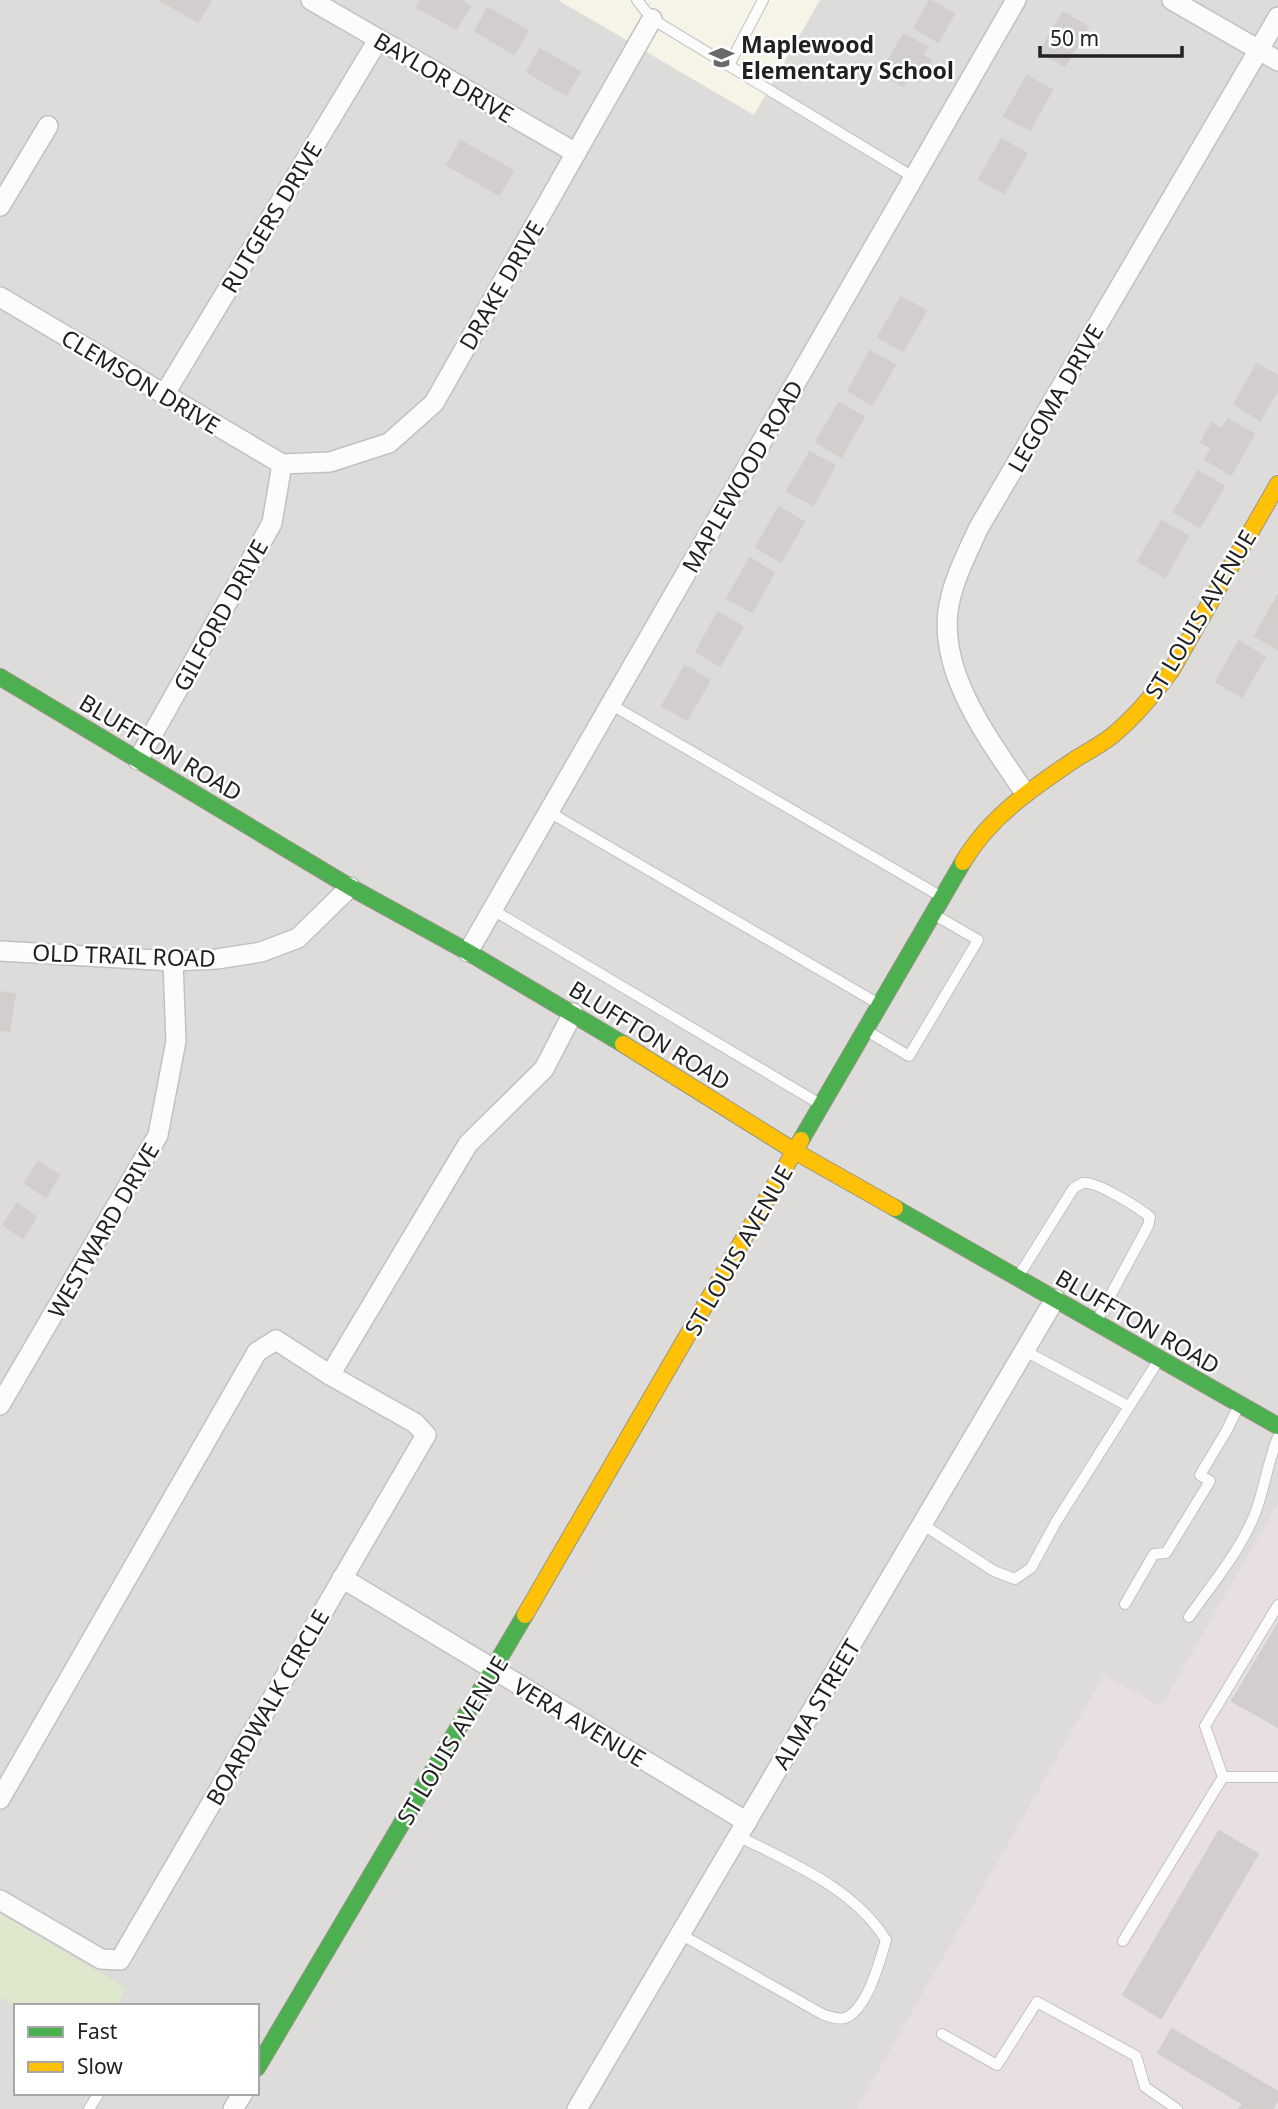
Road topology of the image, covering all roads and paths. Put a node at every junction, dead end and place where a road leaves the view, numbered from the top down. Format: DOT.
graph roads {
  1 [pos="312,0"];
  2 [pos="637,0"];
  3 [pos="763,0"];
  4 [pos="1016,0"];
  5 [pos="1172,0"];
  6 [pos="1278,17"];
  7 [pos="652,19"];
  8 [pos="378,40"];
  9 [pos="1259,50"];
  10 [pos="1278,61"];
  11 [pos="729,65"];
  12 [pos="48,126"];
  13 [pos="576,153"];
  14 [pos="913,177"];
  15 [pos="0,206"];
  16 [pos="0,297"];
  17 [pos="164,395"];
  18 [pos="282,464"];
  19 [pos="1278,484"];
  20 [pos="0,677"];
  21 [pos="610,705"];
  22 [pos="138,760"];
  23 [pos="1026,793"];
  24 [pos="549,812"];
  25 [pos="350,887"];
  26 [pos="943,898"];
  27 [pos="493,910"];
  28 [pos="933,915"];
  29 [pos="0,951"];
  30 [pos="468,952"];
  31 [pos="173,961"];
  32 [pos="881,1005"];
  33 [pos="573,1013"];
  34 [pos="866,1031"];
  35 [pos="823,1105"];
  36 [pos="796,1152"];
  37 [pos="1017,1278"];
  38 [pos="1055,1300"];
  39 [pos="1096,1323"];
  40 [pos="1025,1351"];
  41 [pos="1159,1359"];
  42 [pos="8,1375"];
  43 [pos="330,1375"];
  44 [pos="1239,1404"];
  45 [pos="0,1405"];
  46 [pos="1128,1406"];
  47 [pos="1278,1426"];
  48 [pos="1278,1437"];
  49 [pos="922,1524"];
  50 [pos="342,1578"];
  51 [pos="1125,1604"];
  52 [pos="1278,1605"];
  53 [pos="1189,1617"];
  54 [pos="494,1670"];
  55 [pos="1223,1777"];
  56 [pos="1278,1777"];
  57 [pos="0,1799"];
  58 [pos="743,1829"];
  59 [pos="0,1900"];
  60 [pos="680,1934"];
  61 [pos="1123,1941"];
  62 [pos="942,2034"];
  63 [pos="259,2065"];
  64 [pos="577,2109"];
  65 [pos="1177,2109"];
  1 -- 8 [label="street, BAYLOR DRIVE"];
  2 -- 7 [label="lane"];
  3 -- 11 [label="lane"];
  4 -- 14 [label="street, MAPLEWOOD ROAD"];
  5 -- 9 [label="street"];
  6 -- 9 [label="street, LEGOMA DRIVE"];
  7 -- 11 [label="lane"];
  7 -- 13 [label="street, DRAKE DRIVE"];
  8 -- 13 [label="street, BAYLOR DRIVE"];
  8 -- 17 [label="street, RUTGERS DRIVE"];
  9 -- 10 [label="street"];
  9 -- 23 [label="street, LEGOMA DRIVE"];
  11 -- 14 [label="lane"];
  12 -- 15 [label="street"];
  13 -- 18 [label="street, DRAKE DRIVE"];
  14 -- 21 [label="street, MAPLEWOOD ROAD"];
  16 -- 17 [label="street, CLEMSON DRIVE"];
  17 -- 18 [label="street, CLEMSON DRIVE"];
  18 -- 22 [label="street, GILFORD DRIVE"];
  19 -- 23 [label="street, ST LOUIS AVENUE"];
  20 -- 22 [label="street, BLUFFTON ROAD"];
  21 -- 24 [label="street, MAPLEWOOD ROAD"];
  21 -- 26 [label="lane"];
  22 -- 25 [label="street, BLUFFTON ROAD"];
  23 -- 26 [label="street, ST LOUIS AVENUE"];
  24 -- 27 [label="street, MAPLEWOOD ROAD"];
  24 -- 32 [label="lane"];
  25 -- 30 [label="street, BLUFFTON ROAD"];
  25 -- 31 [label="street, OLD TRAIL ROAD"];
  26 -- 28 [label="street, ST LOUIS AVENUE"];
  27 -- 30 [label="street, MAPLEWOOD ROAD"];
  27 -- 35 [label="lane"];
  28 -- 32 [label="street, ST LOUIS AVENUE"];
  28 -- 34 [label="lane"];
  29 -- 31 [label="street, OLD TRAIL ROAD"];
  30 -- 33 [label="street, BLUFFTON ROAD"];
  31 -- 42 [label="street, WESTWARD DRIVE"];
  32 -- 34 [label="street, ST LOUIS AVENUE"];
  33 -- 36 [label="street, BLUFFTON ROAD"];
  33 -- 43 [label="street"];
  34 -- 35 [label="street, ST LOUIS AVENUE"];
  35 -- 36 [label="street, ST LOUIS AVENUE"];
  36 -- 37 [label="street, BLUFFTON ROAD"];
  36 -- 54 [label="street, ST LOUIS AVENUE"];
  37 -- 38 [label="street, BLUFFTON ROAD"];
  37 -- 39 [label="lane"];
  38 -- 39 [label="street, BLUFFTON ROAD"];
  38 -- 40 [label="street, ALMA STREET"];
  39 -- 41 [label="street, BLUFFTON ROAD"];
  40 -- 46 [label="lane"];
  40 -- 49 [label="street, ALMA STREET"];
  41 -- 44 [label="street, BLUFFTON ROAD"];
  41 -- 46 [label="lane"];
  42 -- 45 [label="street, WESTWARD DRIVE"];
  43 -- 50 [label="street, BOARDWALK CIRCLE"];
  43 -- 57 [label="street, BOARDWALK CIRCLE"];
  44 -- 47 [label="street, BLUFFTON ROAD"];
  44 -- 51 [label="lane"];
  46 -- 49 [label="lane"];
  48 -- 53 [label="lane"];
  49 -- 58 [label="street, ALMA STREET"];
  50 -- 54 [label="street, VERA AVENUE"];
  50 -- 59 [label="street, BOARDWALK CIRCLE"];
  52 -- 55 [label="lane"];
  54 -- 58 [label="street, VERA AVENUE"];
  54 -- 63 [label="street, ST LOUIS AVENUE"];
  55 -- 56 [label="lane"];
  55 -- 61 [label="lane"];
  58 -- 60 [label="street, ALMA STREET"];
  58 -- 60 [label="lane"];
  60 -- 64 [label="street, ALMA STREET"];
  62 -- 65 [label="lane"];
}
